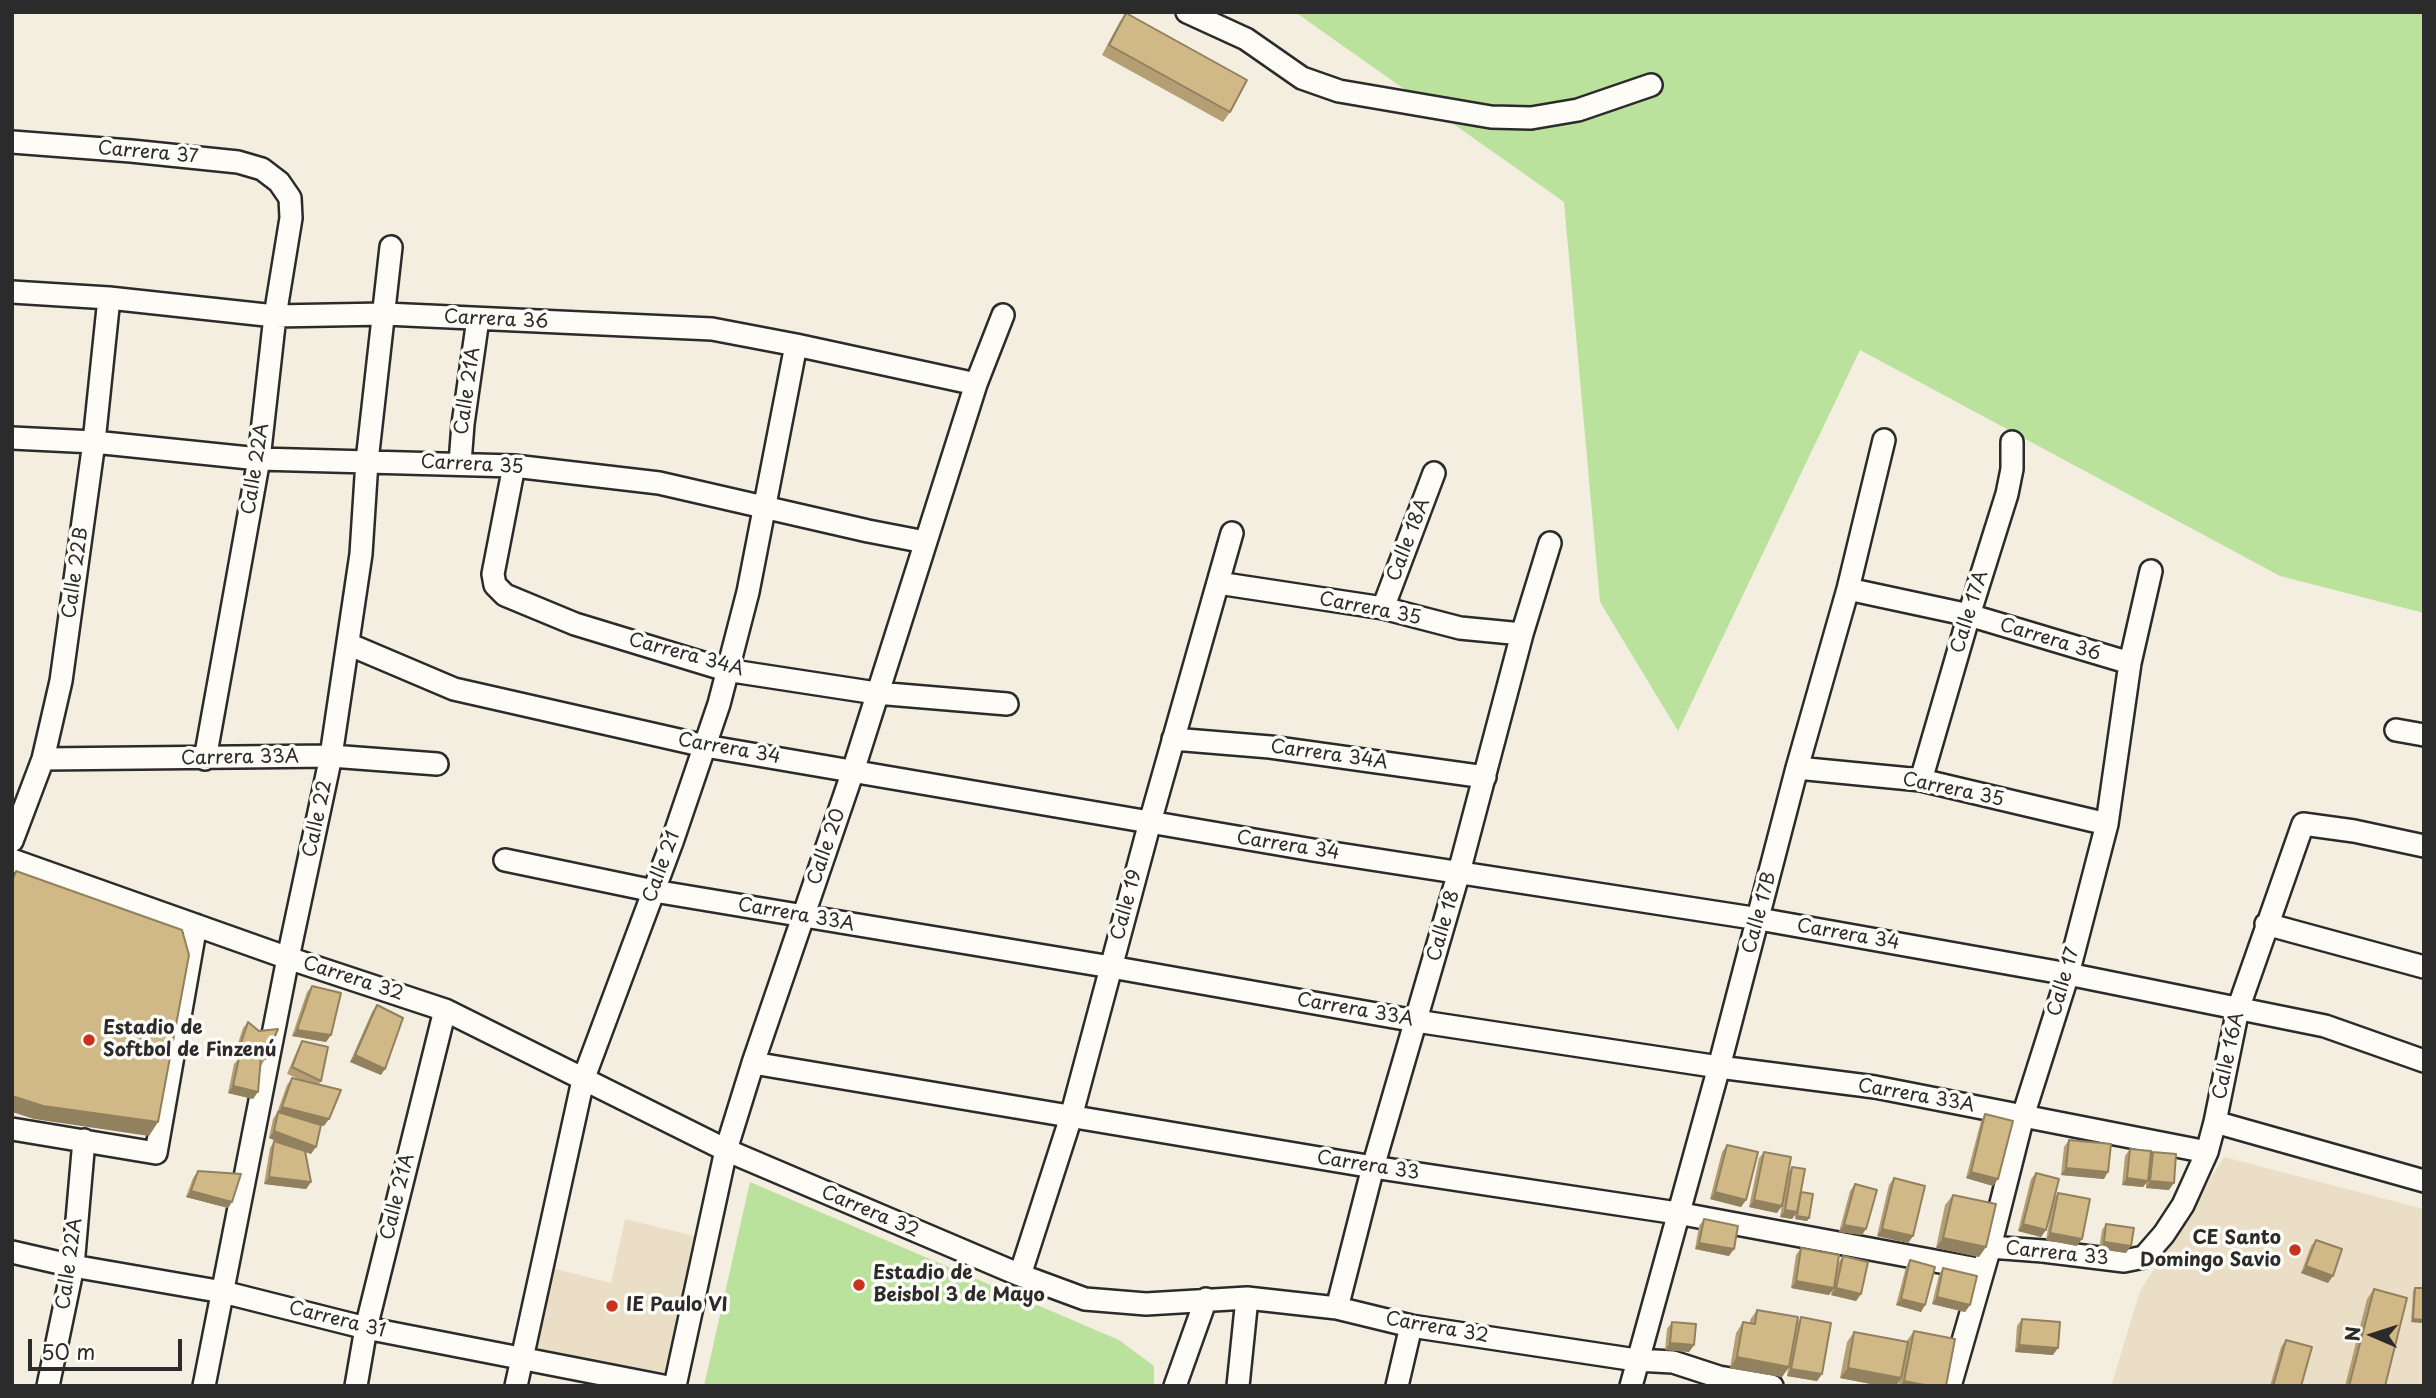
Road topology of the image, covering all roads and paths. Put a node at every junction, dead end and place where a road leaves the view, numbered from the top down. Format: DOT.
graph roads {
  1 [pos="1187,12"];
  2 [pos="1651,85"];
  3 [pos="12,142"];
  4 [pos="279,181"];
  5 [pos="391,247"];
  6 [pos="12,292"];
  7 [pos="109,298"];
  8 [pos="385,314"];
  9 [pos="1003,315"];
  10 [pos="275,316"];
  11 [pos="478,319"];
  12 [pos="796,345"];
  13 [pos="976,384"];
  14 [pos="12,438"];
  15 [pos="1884,440"];
  16 [pos="94,442"];
  17 [pos="2012,442"];
  18 [pos="259,458"];
  19 [pos="367,461"];
  20 [pos="460,463"];
  21 [pos="514,466"];
  22 [pos="1434,473"];
  23 [pos="764,507"];
  24 [pos="1232,533"];
  25 [pos="925,542"];
  26 [pos="1550,543"];
  27 [pos="2151,571"];
  28 [pos="1217,583"];
  29 [pos="1848,589"];
  30 [pos="1383,608"];
  31 [pos="1969,615"];
  32 [pos="1522,634"];
  33 [pos="348,644"];
  34 [pos="2130,663"];
  35 [pos="726,670"];
  36 [pos="876,693"];
  37 [pos="1007,704"];
  38 [pos="2396,730"];
  39 [pos="2424,735"];
  40 [pos="1173,739"];
  41 [pos="705,747"];
  42 [pos="331,756"];
  43 [pos="43,759"];
  44 [pos="205,759"];
  45 [pos="437,764"];
  46 [pos="1797,768"];
  47 [pos="853,771"];
  48 [pos="1485,777"];
  49 [pos="1921,780"];
  50 [pos="1150,822"];
  51 [pos="2107,824"];
  52 [pos="2422,839"];
  53 [pos="12,841"];
  54 [pos="12,860"];
  55 [pos="505,860"];
  56 [pos="1459,872"];
  57 [pos="654,891"];
  58 [pos="803,916"];
  59 [pos="1759,919"];
  60 [pos="2266,924"];
  61 [pos="196,925"];
  62 [pos="288,958"];
  63 [pos="1111,967"];
  64 [pos="2424,967"];
  65 [pos="2068,974"];
  66 [pos="2238,1009"];
  67 [pos="444,1010"];
  68 [pos="1416,1021"];
  69 [pos="2424,1061"];
  70 [pos="753,1063"];
  71 [pos="1719,1067"];
  72 [pos="583,1080"];
  73 [pos="2023,1116"];
  74 [pos="1071,1117"];
  75 [pos="2215,1122"];
  76 [pos="12,1129"];
  77 [pos="84,1140"];
  78 [pos="726,1150"];
  79 [pos="2207,1152"];
  80 [pos="1373,1167"];
  81 [pos="2424,1181"];
  82 [pos="1677,1213"];
  83 [pos="1990,1247"];
  84 [pos="12,1252"];
  85 [pos="2124,1261"];
  86 [pos="73,1266"];
  87 [pos="1983,1270"];
  88 [pos="1020,1275"];
  89 [pos="223,1292"];
  90 [pos="1247,1298"];
  91 [pos="1206,1299"];
  92 [pos="1337,1308"];
  93 [pos="1411,1326"];
  94 [pos="366,1328"];
  95 [pos="522,1359"];
  96 [pos="1636,1360"];
  97 [pos="48,1386"];
  98 [pos="204,1386"];
  99 [pos="356,1386"];
  100 [pos="516,1386"];
  101 [pos="663,1386"];
  102 [pos="675,1386"];
  103 [pos="1175,1386"];
  104 [pos="1238,1386"];
  105 [pos="1397,1386"];
  106 [pos="1631,1386"];
  107 [pos="1772,1386"];
  108 [pos="1950,1386"];
  1 -- 2 [label="street"];
  3 -- 4 [label="street, Carrera 37"];
  4 -- 10 [label="street, Calle 22A"];
  5 -- 8 [label="street, Calle 22"];
  6 -- 7 [label="street, Carrera 36"];
  7 -- 10 [label="street, Carrera 36"];
  7 -- 16 [label="street, Calle 22B"];
  8 -- 10 [label="street, Carrera 36"];
  8 -- 11 [label="street, Carrera 36"];
  8 -- 19 [label="street, Calle 22"];
  9 -- 13 [label="street, Calle 20"];
  10 -- 18 [label="street, Calle 22A"];
  11 -- 12 [label="street, Carrera 36"];
  11 -- 20 [label="street, Calle 21A"];
  12 -- 13 [label="street, Carrera 36"];
  12 -- 23 [label="street, Calle 21"];
  13 -- 25 [label="street, Calle 20"];
  14 -- 16 [label="street, Carrera 35"];
  15 -- 29 [label="street, Calle 17B"];
  16 -- 18 [label="street, Carrera 35"];
  16 -- 43 [label="street, Calle 22B"];
  17 -- 31 [label="street, Calle 17A"];
  18 -- 19 [label="street, Carrera 35"];
  18 -- 44 [label="street, Calle 22A"];
  19 -- 20 [label="street, Carrera 35"];
  19 -- 33 [label="street, Calle 22"];
  20 -- 21 [label="street, Carrera 35"];
  21 -- 23 [label="street, Carrera 35"];
  21 -- 35 [label="street, Carrera 34A"];
  22 -- 30 [label="street, Calle 18A"];
  23 -- 25 [label="street, Carrera 35"];
  23 -- 35 [label="street, Calle 21"];
  24 -- 28 [label="street, Calle 19"];
  25 -- 36 [label="street, Calle 20"];
  26 -- 32 [label="street, Calle 18"];
  27 -- 34 [label="street, Calle 17"];
  28 -- 30 [label="street, Carrera 35"];
  28 -- 40 [label="street, Calle 19"];
  29 -- 31 [label="street, Carrera 36"];
  29 -- 46 [label="street, Calle 17B"];
  30 -- 32 [label="street, Carrera 35"];
  31 -- 34 [label="street, Carrera 36"];
  31 -- 49 [label="street, Calle 17A"];
  32 -- 48 [label="street, Calle 18"];
  33 -- 41 [label="street, Carrera 34"];
  33 -- 42 [label="street, Calle 22"];
  34 -- 51 [label="street, Calle 17"];
  35 -- 36 [label="street, Carrera 34A"];
  35 -- 41 [label="street, Calle 21"];
  36 -- 37 [label="street, Carrera 34A"];
  36 -- 47 [label="street, Calle 20"];
  38 -- 39 [label="street"];
  40 -- 48 [label="street, Carrera 34A"];
  40 -- 50 [label="street, Calle 19"];
  41 -- 47 [label="street, Carrera 34"];
  41 -- 57 [label="street, Calle 21"];
  42 -- 44 [label="street, Carrera 33A"];
  42 -- 45 [label="street, Carrera 33A"];
  42 -- 62 [label="street, Calle 22"];
  43 -- 44 [label="street, Carrera 33A"];
  43 -- 53 [label="street, Calle 22B"];
  46 -- 49 [label="street, Carrera 35"];
  46 -- 59 [label="street, Calle 17B"];
  47 -- 50 [label="street, Carrera 34"];
  47 -- 58 [label="street, Calle 20"];
  48 -- 56 [label="street, Calle 18"];
  49 -- 51 [label="street, Carrera 35"];
  50 -- 56 [label="street, Carrera 34"];
  50 -- 63 [label="street, Calle 19"];
  51 -- 65 [label="street, Calle 17"];
  52 -- 60 [label="street, Calle 16A"];
  54 -- 61 [label="street, Carrera 32"];
  55 -- 57 [label="street, Carrera 33A"];
  56 -- 59 [label="street, Carrera 34"];
  56 -- 68 [label="street, Calle 18"];
  57 -- 58 [label="street, Carrera 33A"];
  57 -- 72 [label="street, Calle 21"];
  58 -- 63 [label="street, Carrera 33A"];
  58 -- 70 [label="street, Calle 20"];
  59 -- 65 [label="street, Carrera 34"];
  59 -- 71 [label="street, Calle 17B"];
  60 -- 64 [label="street"];
  60 -- 66 [label="street, Calle 16A"];
  61 -- 62 [label="street, Carrera 32"];
  61 -- 77 [label="street"];
  62 -- 67 [label="street, Carrera 32"];
  62 -- 89 [label="street, Calle 22"];
  63 -- 68 [label="street, Carrera 33A"];
  63 -- 74 [label="street, Calle 19"];
  65 -- 66 [label="street, Carrera 34"];
  65 -- 73 [label="street, Calle 17"];
  66 -- 69 [label="street, Carrera 34"];
  66 -- 75 [label="street, Calle 16A"];
  67 -- 72 [label="street, Carrera 32"];
  67 -- 94 [label="street, Calle 21A"];
  68 -- 71 [label="street, Carrera 33A"];
  68 -- 80 [label="street, Calle 18"];
  70 -- 74 [label="street, Carrera 33"];
  70 -- 78 [label="street, Calle 20"];
  71 -- 73 [label="street, Carrera 33A"];
  71 -- 82 [label="street, Calle 17B"];
  72 -- 78 [label="street, Carrera 32"];
  72 -- 95 [label="street, Calle 21"];
  73 -- 79 [label="street, Carrera 33A"];
  73 -- 83 [label="street, Calle 17"];
  74 -- 80 [label="street, Carrera 33"];
  74 -- 88 [label="street, Calle 19"];
  75 -- 79 [label="street, Calle 16A"];
  75 -- 81 [label="street"];
  76 -- 77 [label="street"];
  77 -- 86 [label="street, Calle 22A"];
  78 -- 88 [label="street, Carrera 32"];
  78 -- 102 [label="street, Calle 20"];
  79 -- 85 [label="street, Calle 16A"];
  80 -- 82 [label="street, Carrera 33"];
  80 -- 92 [label="street, Calle 18"];
  82 -- 87 [label="street, Carrera 33"];
  82 -- 96 [label="street, Calle 17B"];
  83 -- 85 [label="street, Carrera 33"];
  83 -- 87 [label="street, Calle 17"];
  84 -- 86 [label="street, Carrera 31"];
  86 -- 89 [label="street, Carrera 31"];
  86 -- 97 [label="street, Calle 22A"];
  87 -- 108 [label="street, Calle 17"];
  88 -- 91 [label="street, Carrera 32"];
  89 -- 94 [label="street, Carrera 31"];
  89 -- 98 [label="street, Calle 22"];
  90 -- 91 [label="street, Carrera 32"];
  90 -- 92 [label="street, Carrera 32"];
  90 -- 104 [label="street"];
  91 -- 103 [label="street"];
  92 -- 93 [label="street, Carrera 32"];
  93 -- 96 [label="street, Carrera 32"];
  93 -- 105 [label="street"];
  94 -- 95 [label="street, Carrera 31"];
  94 -- 99 [label="street, Calle 21A"];
  95 -- 100 [label="street, Calle 21"];
  95 -- 101 [label="street, Carrera 31"];
  96 -- 106 [label="street, Calle 17B"];
  96 -- 107 [label="street, Carrera 32"];
}
